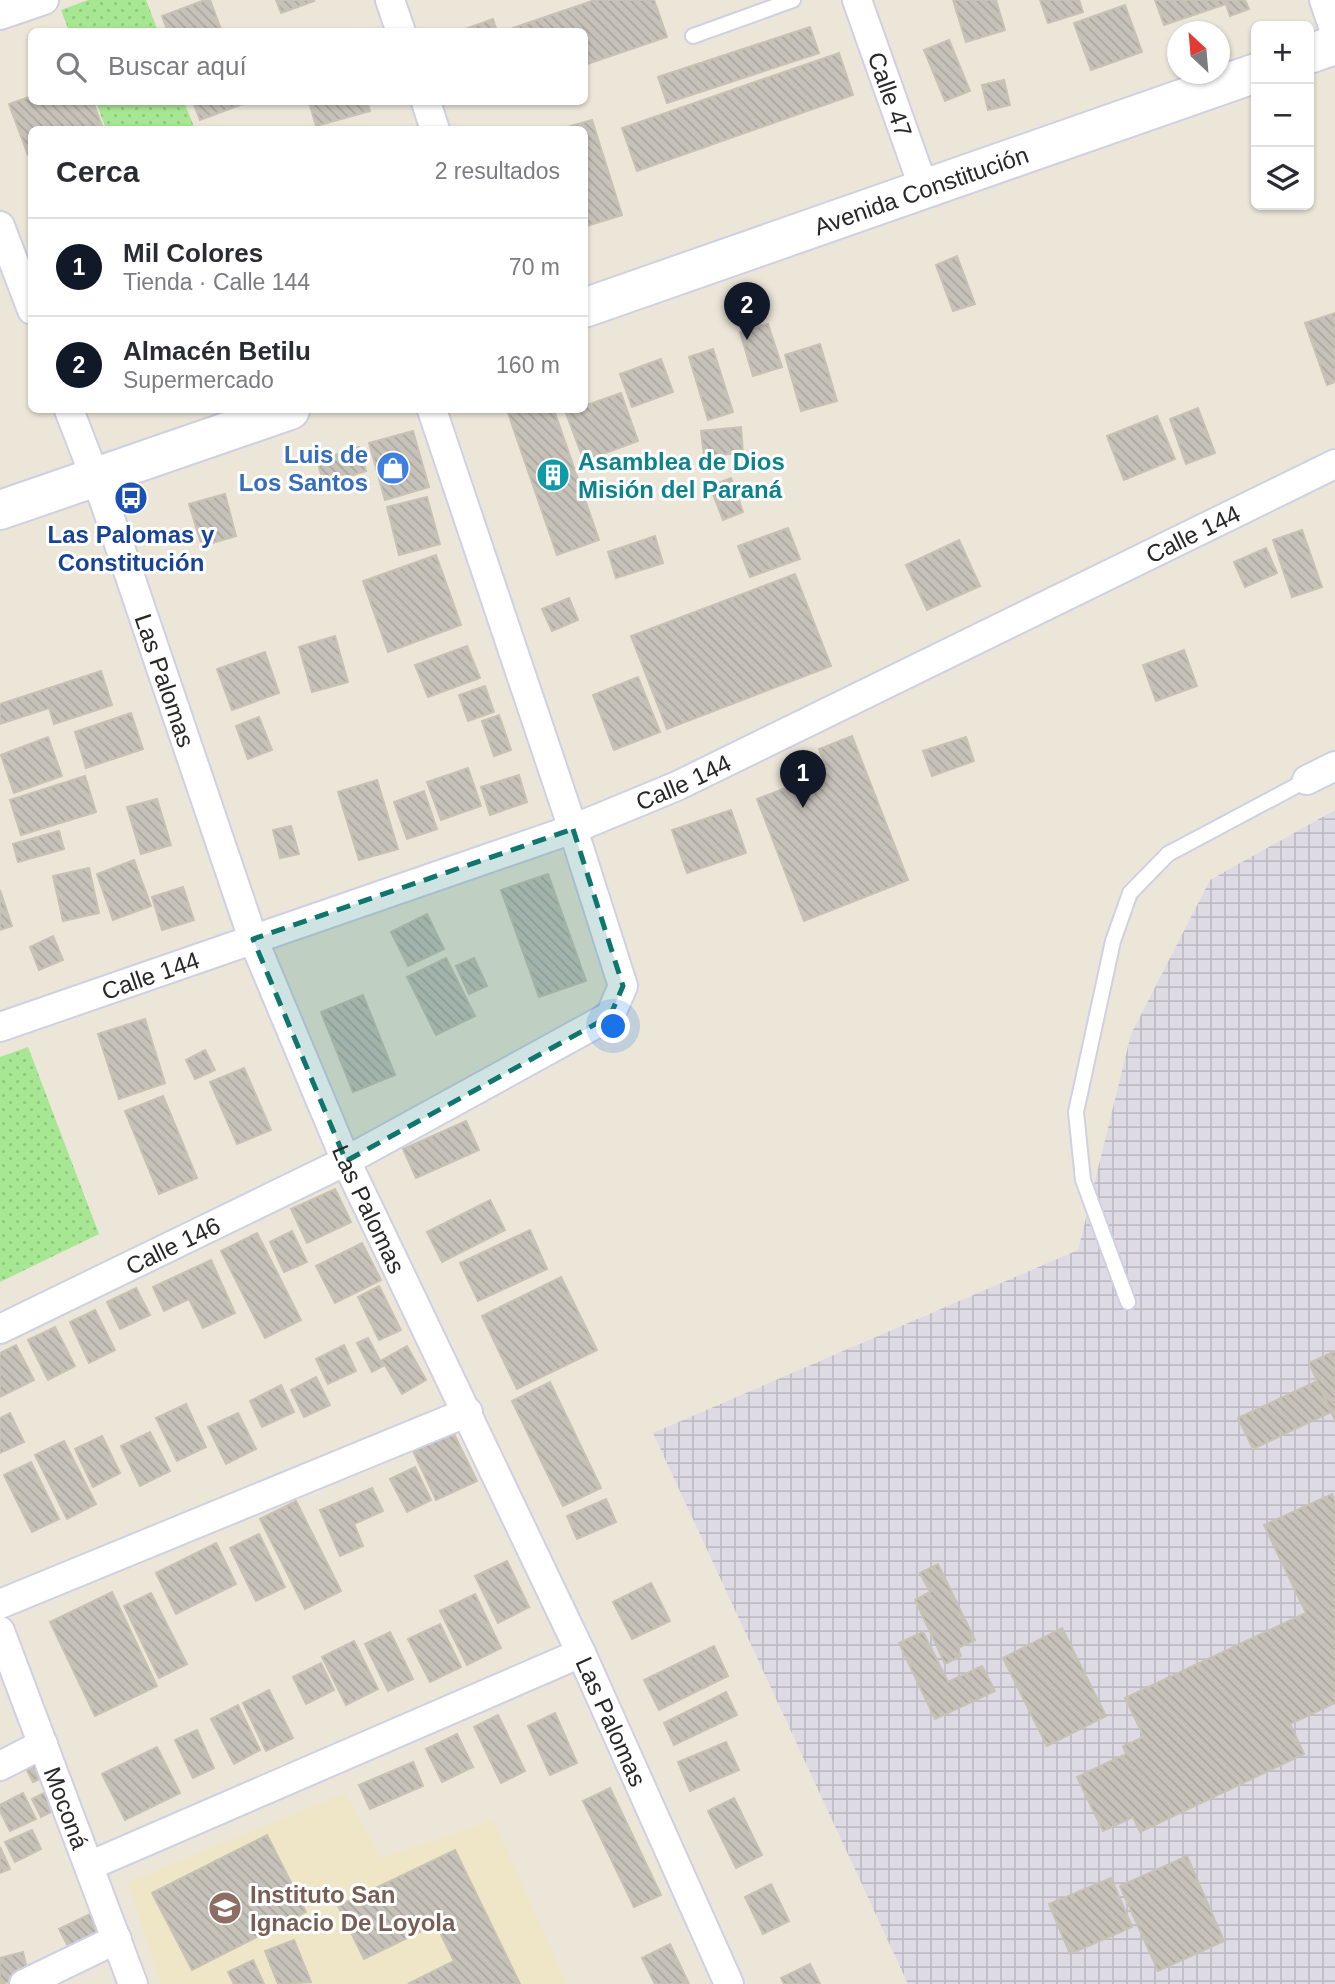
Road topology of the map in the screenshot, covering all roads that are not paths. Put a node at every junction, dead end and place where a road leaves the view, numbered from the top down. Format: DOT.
graph roads {
  1 [pos="44,0"];
  2 [pos="390,0"];
  3 [pos="793,0"];
  4 [pos="857,0"];
  5 [pos="1324,0"];
  6 [pos="0,15"];
  7 [pos="400,28"];
  8 [pos="1335,33"];
  9 [pos="693,36"];
  10 [pos="1335,45"];
  11 [pos="1314,52"];
  12 [pos="1251,75"];
  13 [pos="427,105"];
  14 [pos="434,126"];
  15 [pos="924,190"];
  16 [pos="0,226"];
  17 [pos="28,300"];
  18 [pos="588,307"];
  19 [pos="70,413"];
  20 [pos="281,413"];
  21 [pos="433,413"];
  22 [pos="1335,464"];
  23 [pos="94,476"];
  24 [pos="0,510"];
  25 [pos="1335,766"];
  26 [pos="1307,780"];
  27 [pos="573,829"];
  28 [pos="253,939"];
  29 [pos="0,1027"];
  30 [pos="346,1161"];
  31 [pos="1128,1302"];
  32 [pos="0,1329"];
  33 [pos="468,1412"];
  34 [pos="0,1604"];
  35 [pos="0,1631"];
  36 [pos="581,1653"];
  37 [pos="43,1744"];
  38 [pos="0,1766"];
  39 [pos="89,1866"];
  40 [pos="117,1939"];
  41 [pos="24,1984"];
  42 [pos="132,1984"];
  43 [pos="729,1984"];
  1 -- 6 [label="street"];
  2 -- 7 [label="street"];
  3 -- 9 [label="lane"];
  4 -- 15 [label="street, Calle 47"];
  5 -- 8 [label="street"];
  10 -- 11 [label="main road"];
  12 -- 15 [label="main road, Avenida Constitución"];
  13 -- 14 [label="street"];
  15 -- 18 [label="main road, Avenida Constitución"];
  16 -- 17 [label="street"];
  19 -- 23 [label="street, Las Palomas"];
  20 -- 23 [label="main road"];
  21 -- 27 [label="street, Calle 146"];
  22 -- 27 [label="street, Calle 144"];
  23 -- 24 [label="main road"];
  23 -- 28 [label="street, Las Palomas"];
  25 -- 26 [label="street"];
  26 -- 31 [label="lane"];
  27 -- 28 [label="street, Calle 144"];
  27 -- 30 [label="street, Calle 146"];
  28 -- 29 [label="street, Calle 144"];
  28 -- 30 [label="street, Las Palomas"];
  30 -- 32 [label="street, Calle 146"];
  30 -- 33 [label="street, Las Palomas"];
  33 -- 34 [label="street"];
  33 -- 36 [label="street, Las Palomas"];
  35 -- 37 [label="street, Moconá"];
  36 -- 39 [label="street"];
  36 -- 43 [label="street, Las Palomas"];
  37 -- 38 [label="street"];
  37 -- 39 [label="street, Moconá"];
  39 -- 40 [label="street, Moconá"];
  40 -- 41 [label="street"];
  40 -- 42 [label="street, Moconá"];
}
